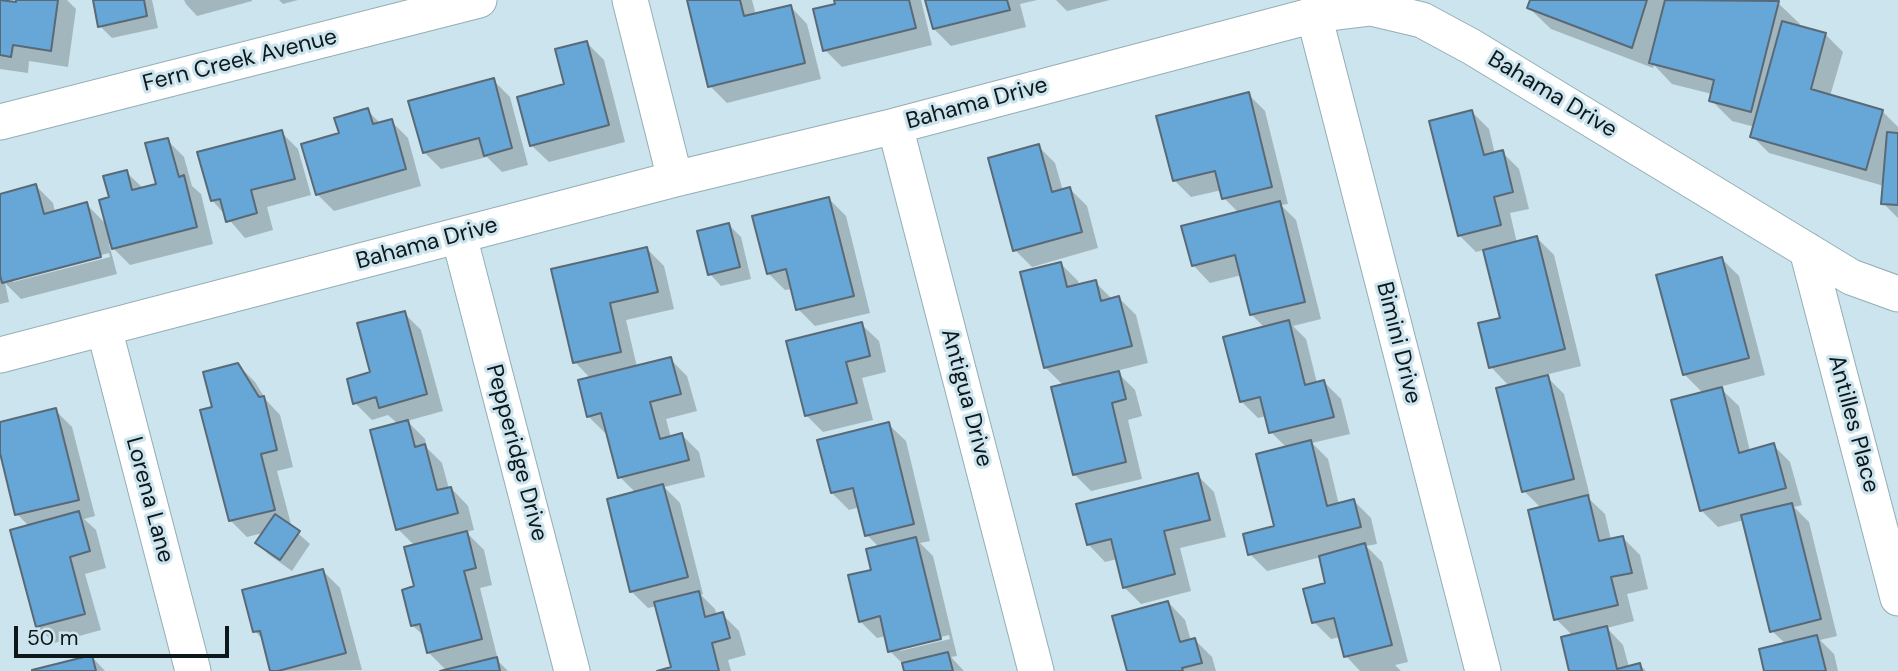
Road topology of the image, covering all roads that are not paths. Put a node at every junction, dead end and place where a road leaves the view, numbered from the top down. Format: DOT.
graph roads {
  1 [pos="479,0"];
  2 [pos="630,0"];
  3 [pos="1314,15"];
  4 [pos="0,122"];
  5 [pos="895,126"];
  6 [pos="675,179"];
  7 [pos="459,236"];
  8 [pos="1807,250"];
  9 [pos="1898,294"];
  10 [pos="104,328"];
  11 [pos="0,355"];
  12 [pos="1898,598"];
  13 [pos="193,671"];
  14 [pos="572,671"];
  15 [pos="1037,671"];
  16 [pos="1483,671"];
  1 -- 4 [label="street, Fern Creek Avenue"];
  2 -- 6 [label="street"];
  3 -- 5 [label="street, Bahama Drive"];
  3 -- 8 [label="street, Bahama Drive"];
  3 -- 16 [label="street, Bimini Drive"];
  5 -- 6 [label="street, Bahama Drive"];
  5 -- 15 [label="street, Antigua Drive"];
  6 -- 7 [label="street, Bahama Drive"];
  7 -- 10 [label="street, Bahama Drive"];
  7 -- 14 [label="street, Pepperidge Drive"];
  8 -- 9 [label="street, Bahama Drive"];
  8 -- 12 [label="street, Antilles Place"];
  10 -- 11 [label="street, Bahama Drive"];
  10 -- 13 [label="street, Lorena Lane"];
}
